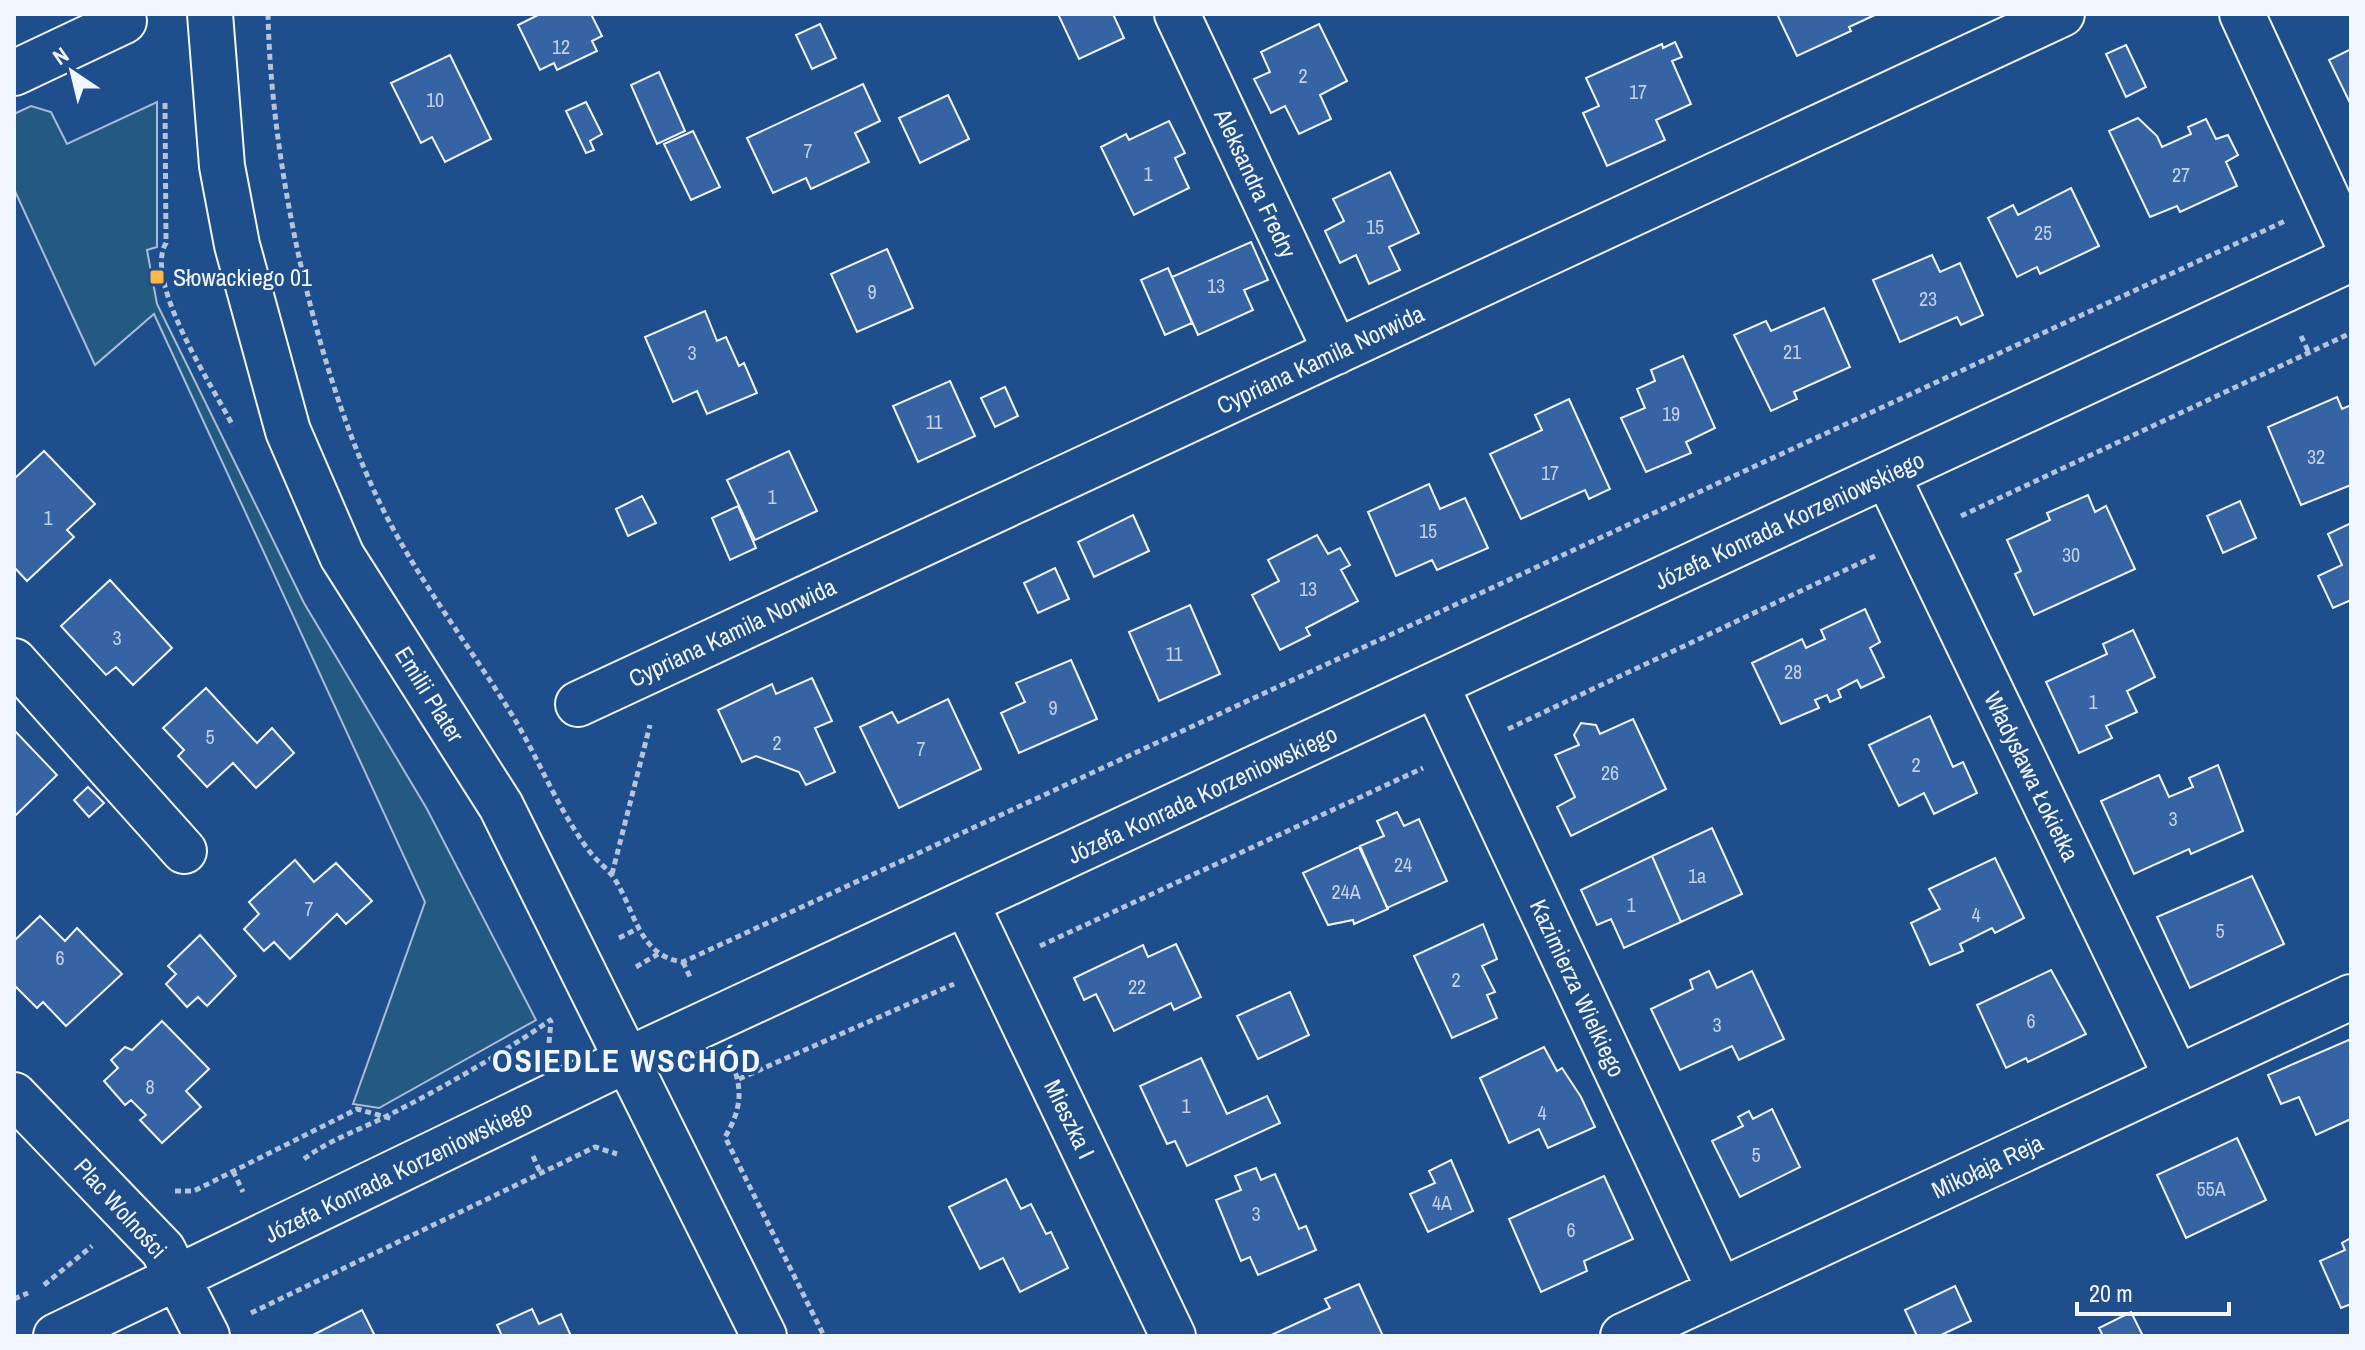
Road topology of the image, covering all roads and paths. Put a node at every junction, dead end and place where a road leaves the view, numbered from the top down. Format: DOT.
graph roads {
  1 [pos="210,14"];
  2 [pos="268,14"];
  3 [pos="1177,14"];
  4 [pos="2062,14"];
  5 [pos="2242,14"];
  6 [pos="124,21"];
  7 [pos="14,73"];
  8 [pos="2347,244"];
  9 [pos="2351,333"];
  10 [pos="1336,352"];
  11 [pos="1887,475"];
  12 [pos="1917,537"];
  13 [pos="14,661"];
  14 [pos="666,663"];
  15 [pos="1436,685"];
  16 [pos="578,704"];
  17 [pos="1465,749"];
  18 [pos="184,851"];
  19 [pos="612,875"];
  20 [pos="966,903"];
  21 [pos="658,954"];
  22 [pos="683,962"];
  23 [pos="996,966"];
  24 [pos="594,992"];
  25 [pos="2351,997"];
  26 [pos="711,1021"];
  27 [pos="627,1060"];
  28 [pos="2177,1078"];
  29 [pos="739,1079"];
  30 [pos="14,1095"];
  31 [pos="357,1109"];
  32 [pos="622,1157"];
  33 [pos="194,1191"];
  34 [pos="293,1222"];
  35 [pos="179,1277"];
  36 [pos="1720,1291"];
  37 [pos="206,1335"];
  38 [pos="56,1336"];
  39 [pos="764,1336"];
  40 [pos="824,1336"];
  41 [pos="1173,1336"];
  42 [pos="1623,1336"];
  1 -- 24 [label="street, Emilii Plater"];
  2 -- 19 [label="path"];
  3 -- 10 [label="street, Aleksandra Fredry"];
  4 -- 10 [label="street, Cypriana Kamila Norwida"];
  5 -- 8 [label="street"];
  6 -- 7 [label="street"];
  8 -- 11 [label="street, Józefa Konrada Korzeniowskiego"];
  8 -- 22 [label="path"];
  9 -- 12 [label="path"];
  10 -- 14 [label="street, Cypriana Kamila Norwida"];
  11 -- 12 [label="street, Władysława Łokietka"];
  11 -- 15 [label="street, Józefa Konrada Korzeniowskiego"];
  12 -- 17 [label="path"];
  12 -- 28 [label="street, Władysława Łokietka"];
  13 -- 18 [label="street"];
  14 -- 16 [label="street, Cypriana Kamila Norwida"];
  14 -- 19 [label="path"];
  15 -- 17 [label="street, Kazimierza Wielkiego"];
  15 -- 20 [label="street, Józefa Konrada Korzeniowskiego"];
  17 -- 23 [label="path"];
  17 -- 36 [label="street, Kazimierza Wielkiego"];
  19 -- 21 [label="path"];
  20 -- 23 [label="street, Mieszka I"];
  20 -- 26 [label="street, Józefa Konrada Korzeniowskiego"];
  21 -- 22 [label="path"];
  21 -- 24 [label="path"];
  22 -- 26 [label="path"];
  23 -- 29 [label="path"];
  23 -- 41 [label="street, Mieszka I"];
  24 -- 27 [label="street, Emilii Plater"];
  24 -- 34 [label="path"];
  25 -- 28 [label="street, Mikołaja Reja"];
  26 -- 27 [label="street, Józefa Konrada Korzeniowskiego"];
  26 -- 29 [label="path"];
  27 -- 34 [label="street, Józefa Konrada Korzeniowskiego"];
  27 -- 39 [label="street, Emilii Plater"];
  28 -- 36 [label="street, Mikołaja Reja"];
  29 -- 40 [label="path"];
  30 -- 35 [label="street, Plac Wolności"];
  31 -- 33 [label="path"];
  32 -- 37 [label="path"];
  34 -- 35 [label="street, Józefa Konrada Korzeniowskiego"];
  35 -- 37 [label="street, Plac Wolności"];
  35 -- 38 [label="street, Józefa Konrada Korzeniowskiego"];
  36 -- 42 [label="street, Mikołaja Reja"];
}
